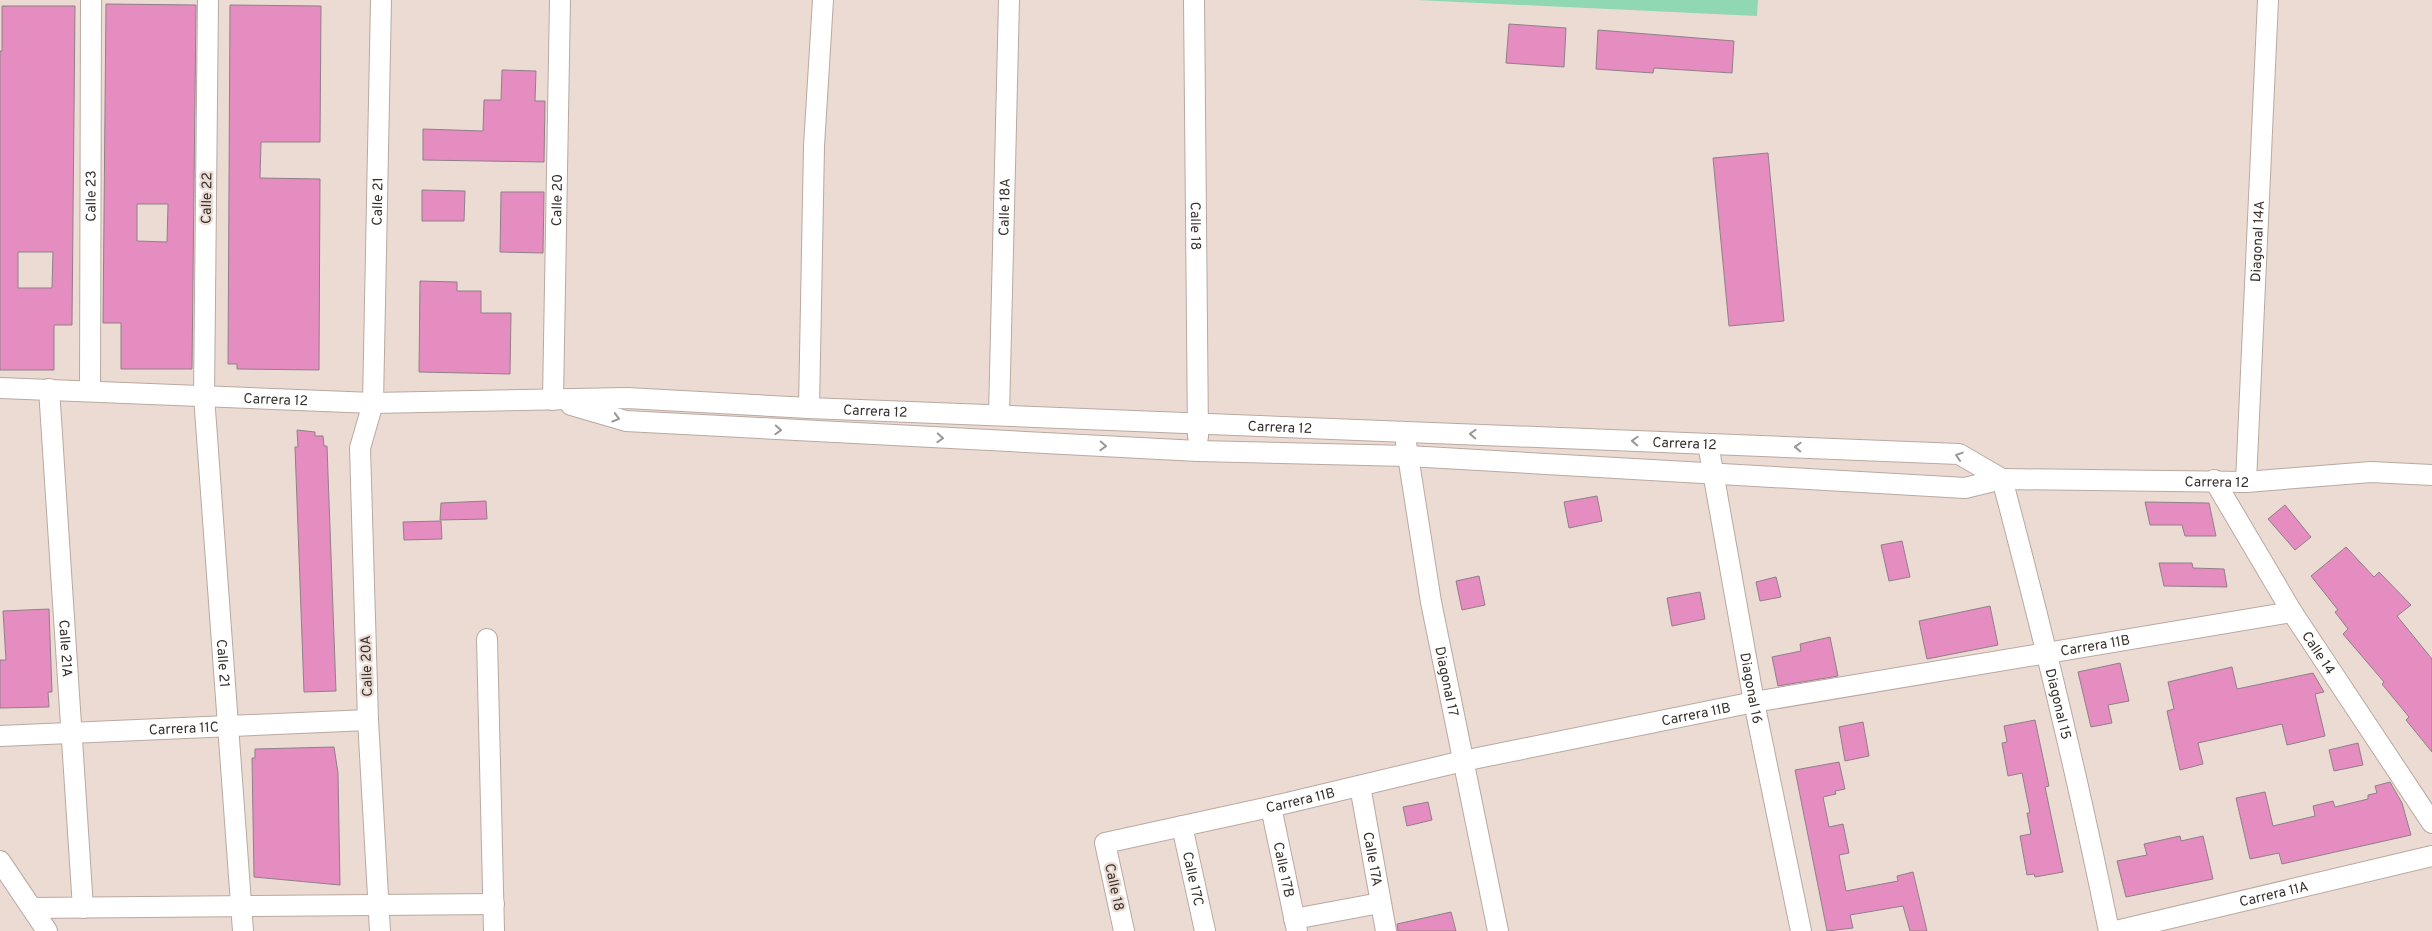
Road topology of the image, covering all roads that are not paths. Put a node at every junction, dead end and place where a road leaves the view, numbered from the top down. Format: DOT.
graph roads {
  1 [pos="91,0"];
  2 [pos="208,0"];
  3 [pos="381,0"];
  4 [pos="560,0"];
  5 [pos="823,0"];
  6 [pos="1009,0"];
  7 [pos="1194,0"];
  8 [pos="2268,0"];
  9 [pos="0,388"];
  10 [pos="49,390"];
  11 [pos="90,391"];
  12 [pos="204,396"];
  13 [pos="553,400"];
  14 [pos="373,403"];
  15 [pos="809,408"];
  16 [pos="999,415"];
  17 [pos="1199,423"];
  18 [pos="1404,431"];
  19 [pos="1708,444"];
  20 [pos="1198,451"];
  21 [pos="1408,456"];
  22 [pos="1713,474"];
  23 [pos="2002,479"];
  24 [pos="2428,479"];
  25 [pos="2214,480"];
  26 [pos="2246,482"];
  27 [pos="2292,612"];
  28 [pos="487,639"];
  29 [pos="2048,652"];
  30 [pos="1754,702"];
  31 [pos="368,720"];
  32 [pos="229,727"];
  33 [pos="72,732"];
  34 [pos="0,736"];
  35 [pos="1463,761"];
  36 [pos="1360,786"];
  37 [pos="1270,807"];
  38 [pos="2432,823"];
  39 [pos="1182,826"];
  40 [pos="1105,843"];
  41 [pos="2432,856"];
  42 [pos="0,861"];
  43 [pos="1380,903"];
  44 [pos="494,904"];
  45 [pos="379,905"];
  46 [pos="241,906"];
  47 [pos="32,908"];
  48 [pos="83,908"];
  49 [pos="1296,925"];
  50 [pos="47,931"];
  51 [pos="242,931"];
  52 [pos="380,931"];
  53 [pos="494,931"];
  54 [pos="1124,931"];
  55 [pos="1205,931"];
  56 [pos="1386,931"];
  57 [pos="1498,931"];
  58 [pos="1801,931"];
  59 [pos="2109,931"];
  60 [pos="2116,931"];
  1 -- 11 [label="street, Calle 23"];
  2 -- 12 [label="street, Calle 22"];
  3 -- 14 [label="street, Calle 21"];
  4 -- 13 [label="street, Calle 20"];
  5 -- 15 [label="street"];
  6 -- 16 [label="street, Calle 18A"];
  7 -- 17 [label="street, Calle 18"];
  8 -- 26 [label="street, Diagonal 14A"];
  9 -- 10 [label="street, Carrera 12"];
  10 -- 11 [label="street, Carrera 12"];
  10 -- 33 [label="street, Calle 21A"];
  11 -- 12 [label="street, Carrera 12"];
  12 -- 14 [label="street, Carrera 12"];
  12 -- 32 [label="street, Calle 21"];
  13 -- 14 [label="street, Carrera 12"];
  13 -- 15 [label="street, Carrera 12"];
  13 -- 20 [label="street, Carrera 12, one-way"];
  14 -- 31 [label="street, Calle 20A"];
  15 -- 16 [label="street, Carrera 12"];
  16 -- 17 [label="street, Carrera 12"];
  17 -- 18 [label="street, Carrera 12"];
  17 -- 20 [label="street, Calle 18"];
  19 -- 18 [label="street, Carrera 12, one-way"];
  18 -- 21 [label="street, Diagonal 17"];
  19 -- 22 [label="street, Diagonal 16"];
  23 -- 19 [label="street, Carrera 12, one-way"];
  20 -- 21 [label="street, Carrera 12"];
  21 -- 22 [label="street, Carrera 12"];
  21 -- 35 [label="street, Diagonal 17"];
  22 -- 23 [label="street, Carrera 12"];
  22 -- 30 [label="street, Diagonal 16"];
  23 -- 25 [label="street, Carrera 12"];
  23 -- 29 [label="street, Diagonal 15"];
  24 -- 26 [label="street, Carrera 12"];
  25 -- 26 [label="street, Carrera 12"];
  25 -- 27 [label="street, Calle 14"];
  27 -- 29 [label="street, Carrera 11B"];
  27 -- 38 [label="street, Calle 14"];
  28 -- 44 [label="street"];
  29 -- 30 [label="street, Carrera 11B"];
  29 -- 59 [label="street, Diagonal 15"];
  30 -- 35 [label="street, Carrera 11B"];
  30 -- 58 [label="street, Diagonal 16"];
  31 -- 32 [label="street, Carrera 11C"];
  31 -- 45 [label="street, Calle 20A"];
  32 -- 33 [label="street, Carrera 11C"];
  32 -- 46 [label="street, Calle 21"];
  33 -- 34 [label="street, Carrera 11C"];
  33 -- 48 [label="street, Calle 21A"];
  35 -- 36 [label="street, Carrera 11B"];
  35 -- 57 [label="street, Diagonal 17"];
  36 -- 37 [label="street, Carrera 11B"];
  36 -- 43 [label="street, Calle 17A"];
  37 -- 39 [label="street, Carrera 11B"];
  37 -- 49 [label="street, Calle 17B"];
  39 -- 40 [label="street, Carrera 11B"];
  39 -- 55 [label="street, Calle 17C"];
  40 -- 54 [label="street, Calle 18"];
  41 -- 60 [label="street, Carrera 11A"];
  42 -- 47 [label="street"];
  43 -- 49 [label="street"];
  43 -- 56 [label="street, Calle 17A"];
  44 -- 45 [label="street"];
  44 -- 53 [label="street"];
  45 -- 46 [label="street"];
  45 -- 52 [label="street, Calle 20A"];
  46 -- 48 [label="street"];
  46 -- 51 [label="street, Calle 21"];
  47 -- 48 [label="street"];
  47 -- 50 [label="street"];
}
